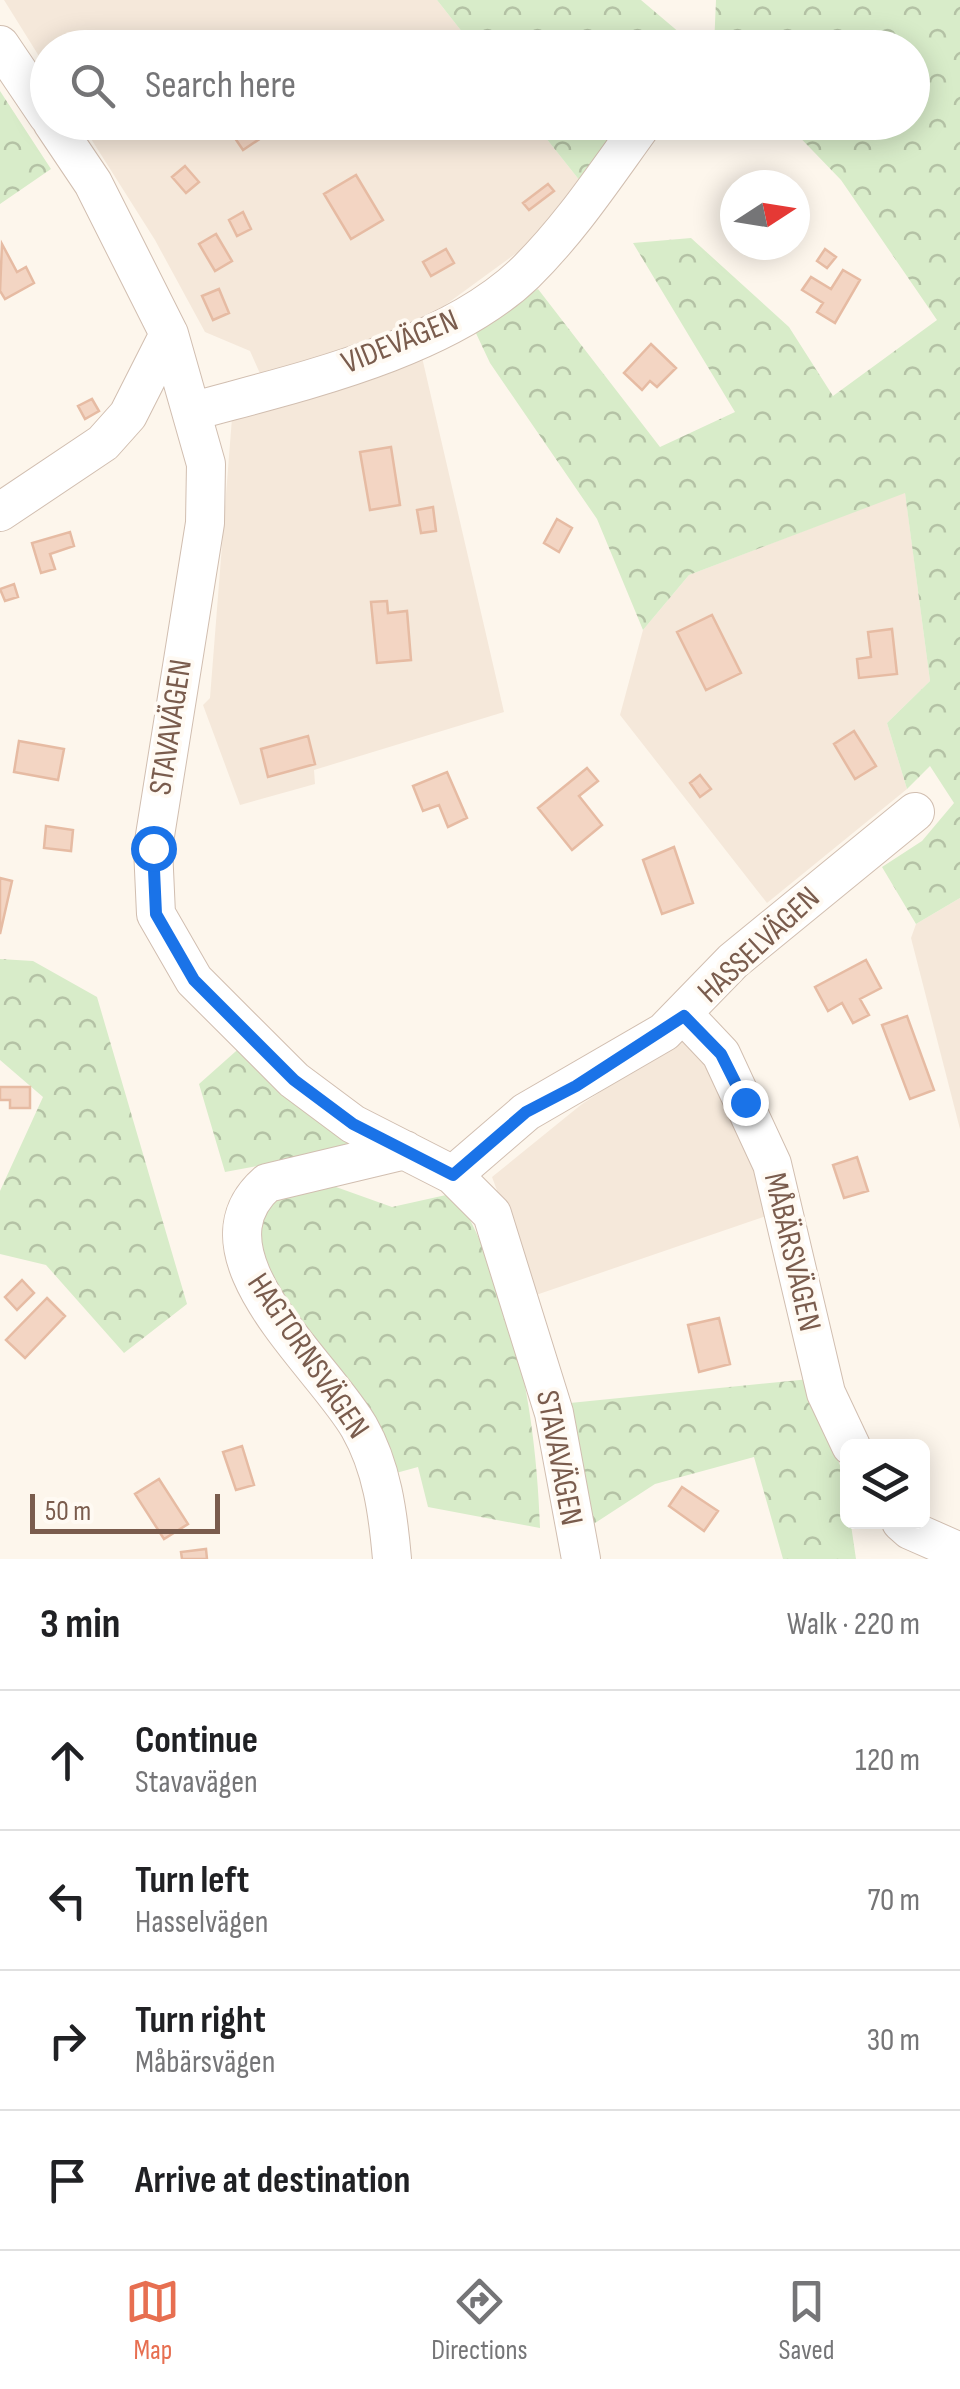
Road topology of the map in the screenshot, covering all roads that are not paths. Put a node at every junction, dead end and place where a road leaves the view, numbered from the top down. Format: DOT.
graph roads {
  1 [pos="0,45"];
  2 [pos="30,89"];
  3 [pos="64,140"];
  4 [pos="630,140"];
  5 [pos="170,334"];
  6 [pos="194,411"];
  7 [pos="0,512"];
  8 [pos="915,812"];
  9 [pos="684,1016"];
  10 [pos="405,1150"];
  11 [pos="453,1175"];
  12 [pos="847,1439"];
  13 [pos="909,1529"];
  14 [pos="960,1552"];
  15 [pos="392,1559"];
  16 [pos="581,1559"];
  1 -- 2 [label="street"];
  3 -- 5 [label="street, STAVAVÄGEN"];
  4 -- 6 [label="street, VIDEVÄGEN"];
  5 -- 6 [label="street, STAVAVÄGEN"];
  5 -- 7 [label="street"];
  6 -- 10 [label="street, STAVAVÄGEN"];
  8 -- 9 [label="street, HASSELVÄGEN"];
  9 -- 11 [label="street, HASSELVÄGEN"];
  9 -- 12 [label="street, MÅBÄRSVÄGEN"];
  10 -- 11 [label="street, STAVAVÄGEN"];
  10 -- 15 [label="street, HAGTORNSVÄGEN"];
  11 -- 16 [label="street, STAVAVÄGEN"];
  13 -- 14 [label="street"];
}
